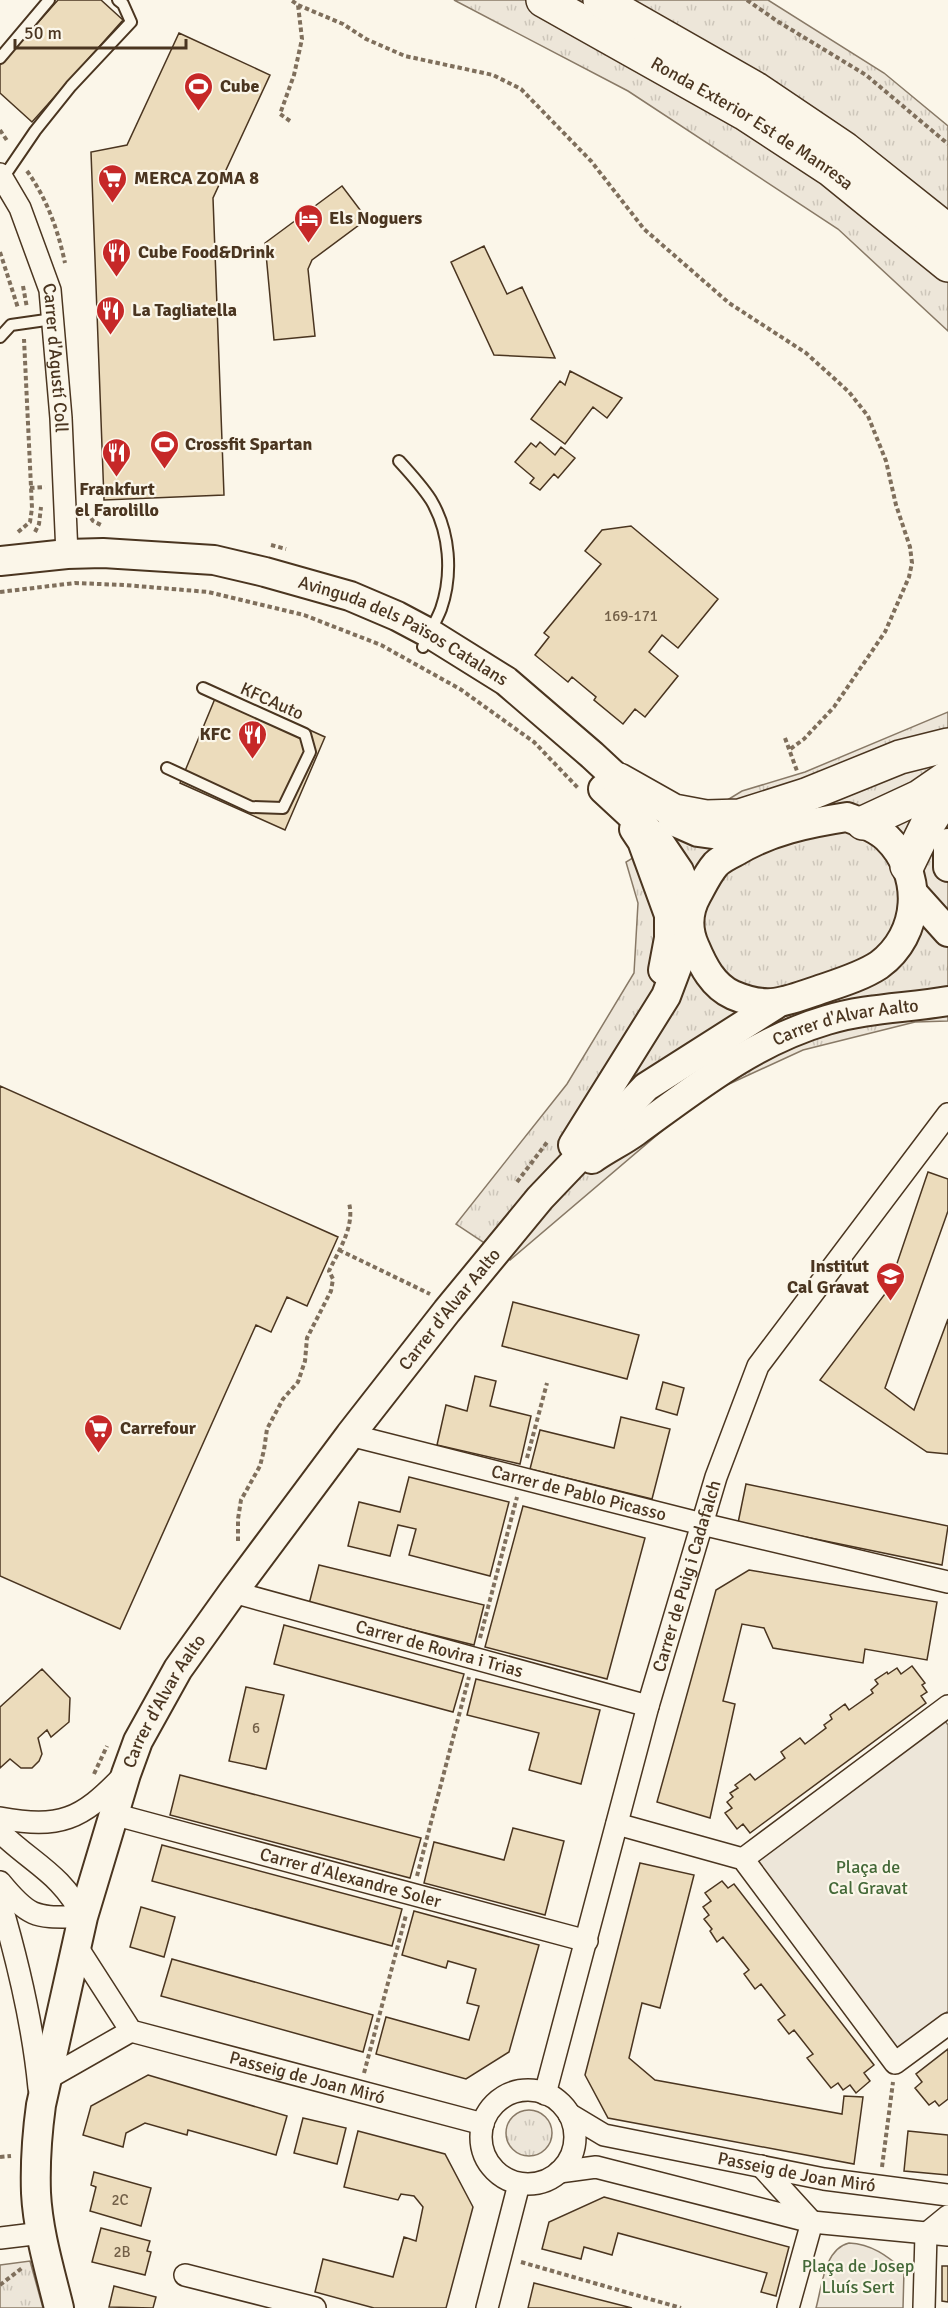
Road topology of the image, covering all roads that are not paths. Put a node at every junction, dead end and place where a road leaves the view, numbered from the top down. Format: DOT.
graph roads {
  1 [pos="49,0"];
  2 [pos="117,0"];
  3 [pos="543,0"];
  4 [pos="600,0"];
  5 [pos="0,58"];
  6 [pos="2,176"];
  7 [pos="948,231"];
  8 [pos="948,265"];
  9 [pos="53,319"];
  10 [pos="0,337"];
  11 [pos="399,461"];
  12 [pos="67,554"];
  13 [pos="0,561"];
  14 [pos="0,575"];
  15 [pos="426,640"];
  16 [pos="203,688"];
  17 [pos="948,745"];
  18 [pos="167,768"];
  19 [pos="948,777"];
  20 [pos="619,792"];
  21 [pos="948,793"];
  22 [pos="863,823"];
  23 [pos="755,840"];
  24 [pos="948,843"];
  25 [pos="948,867"];
  26 [pos="910,880"];
  27 [pos="692,904"];
  28 [pos="948,932"];
  29 [pos="689,935"];
  30 [pos="839,983"];
  31 [pos="948,995"];
  32 [pos="948,1001"];
  33 [pos="775,1005"];
  34 [pos="648,1027"];
  35 [pos="948,1114"];
  36 [pos="540,1198"];
  37 [pos="350,1436"];
  38 [pos="702,1524"];
  39 [pos="948,1582"];
  40 [pos="233,1592"];
  41 [pos="648,1706"];
  42 [pos="948,1706"];
  43 [pos="126,1774"];
  44 [pos="113,1815"];
  45 [pos="0,1818"];
  46 [pos="616,1824"];
  47 [pos="0,1832"];
  48 [pos="743,1859"];
  49 [pos="0,1882"];
  50 [pos="0,1901"];
  51 [pos="83,1917"];
  52 [pos="587,1941"];
  53 [pos="77,1947"];
  54 [pos="948,2024"];
  55 [pos="131,2031"];
  56 [pos="43,2093"];
  57 [pos="545,2094"];
  58 [pos="568,2114"];
  59 [pos="483,2124"];
  60 [pos="646,2144"];
  61 [pos="761,2166"];
  62 [pos="559,2172"];
  63 [pos="635,2177"];
  64 [pos="519,2184"];
  65 [pos="948,2195"];
  66 [pos="948,2216"];
  67 [pos="812,2222"];
  68 [pos="42,2233"];
  69 [pos="926,2234"];
  70 [pos="948,2235"];
  71 [pos="0,2238"];
  72 [pos="185,2275"];
  73 [pos="59,2308"];
  74 [pos="315,2308"];
  75 [pos="487,2308"];
  76 [pos="788,2308"];
  77 [pos="924,2308"];
  1 -- 5 [label="lane"];
  2 -- 6 [label="lane"];
  3 -- 8 [label="highway, Ronda Exterior Est de Manresa"];
  4 -- 7 [label="highway, Ronda Exterior Est de Manresa"];
  6 -- 9 [label="street, Carrer d'Agustí Coll"];
  9 -- 10 [label="lane"];
  9 -- 12 [label="street, Carrer d'Agustí Coll"];
  11 -- 15 [label="lane"];
  12 -- 13 [label="street, Avinguda dels Països Catalans"];
  12 -- 15 [label="street, Avinguda dels Països Catalans"];
  14 -- 15 [label="street, Avinguda dels Països Catalans"];
  15 -- 20 [label="street, Avinguda dels Països Catalans"];
  16 -- 18 [label="lane, KFCAuto"];
  17 -- 20 [label="highway"];
  19 -- 22 [label="highway"];
  20 -- 23 [label="street, Avinguda dels Països Catalans"];
  20 -- 27 [label="street"];
  20 -- 34 [label="street"];
  21 -- 26 [label="highway"];
  22 -- 23 [label="street"];
  22 -- 26 [label="street"];
  23 -- 27 [label="street"];
  24 -- 25 [label="street"];
  26 -- 28 [label="street"];
  26 -- 30 [label="street"];
  27 -- 29 [label="street"];
  29 -- 33 [label="street"];
  29 -- 34 [label="street, Carrer d'Alvar Aalto"];
  30 -- 31 [label="street"];
  30 -- 33 [label="street"];
  32 -- 36 [label="street, Carrer d'Alvar Aalto"];
  33 -- 36 [label="street, Carrer d'Alvar Aalto"];
  34 -- 36 [label="street, Carrer d'Alvar Aalto"];
  35 -- 38 [label="street, Carrer de Puig i Cadafalch"];
  36 -- 37 [label="street, Carrer d'Alvar Aalto"];
  37 -- 38 [label="street, Carrer de Pablo Picasso"];
  37 -- 40 [label="street, Carrer d'Alvar Aalto"];
  38 -- 39 [label="street, Carrer de Pablo Picasso"];
  38 -- 41 [label="street, Carrer de Puig i Cadafalch"];
  40 -- 41 [label="street, Carrer de Rovira i Trias"];
  40 -- 43 [label="street, Carrer d'Alvar Aalto"];
  41 -- 46 [label="street, Carrer de Puig i Cadafalch"];
  42 -- 48 [label="street"];
  43 -- 44 [label="street, Carrer d'Alvar Aalto"];
  43 -- 45 [label="street"];
  44 -- 51 [label="street, Carrer d'Alvar Aalto"];
  44 -- 52 [label="street, Carrer d'Alexandre Soler"];
  46 -- 48 [label="street"];
  46 -- 52 [label="street, Carrer de Puig i Cadafalch"];
  47 -- 51 [label="street"];
  48 -- 54 [label="street"];
  49 -- 51 [label="street"];
  50 -- 56 [label="street"];
  51 -- 53 [label="street, Carrer d'Alvar Aalto"];
  52 -- 57 [label="street, Carrer de Puig i Cadafalch"];
  53 -- 55 [label="street"];
  53 -- 56 [label="street, Carrer d'Alvar Aalto"];
  55 -- 56 [label="street"];
  55 -- 59 [label="street, Passeig de Joan Miró"];
  56 -- 68 [label="street, Carrer d'Alvar Aalto"];
  57 -- 58 [label="street, Passeig de Joan Miró"];
  57 -- 59 [label="street"];
  58 -- 60 [label="street, Passeig de Joan Miró"];
  58 -- 62 [label="street"];
  59 -- 64 [label="street"];
  60 -- 61 [label="street, Passeig de Joan Miró"];
  60 -- 63 [label="street"];
  61 -- 65 [label="street, Passeig de Joan Miró"];
  61 -- 67 [label="street"];
  62 -- 63 [label="street"];
  62 -- 64 [label="street"];
  63 -- 67 [label="street"];
  64 -- 75 [label="street"];
  66 -- 69 [label="street"];
  67 -- 69 [label="street"];
  67 -- 76 [label="street"];
  68 -- 71 [label="street"];
  68 -- 73 [label="street, Carrer d'Alvar Aalto"];
  69 -- 70 [label="street"];
  69 -- 77 [label="street"];
  72 -- 74 [label="street"];
}
